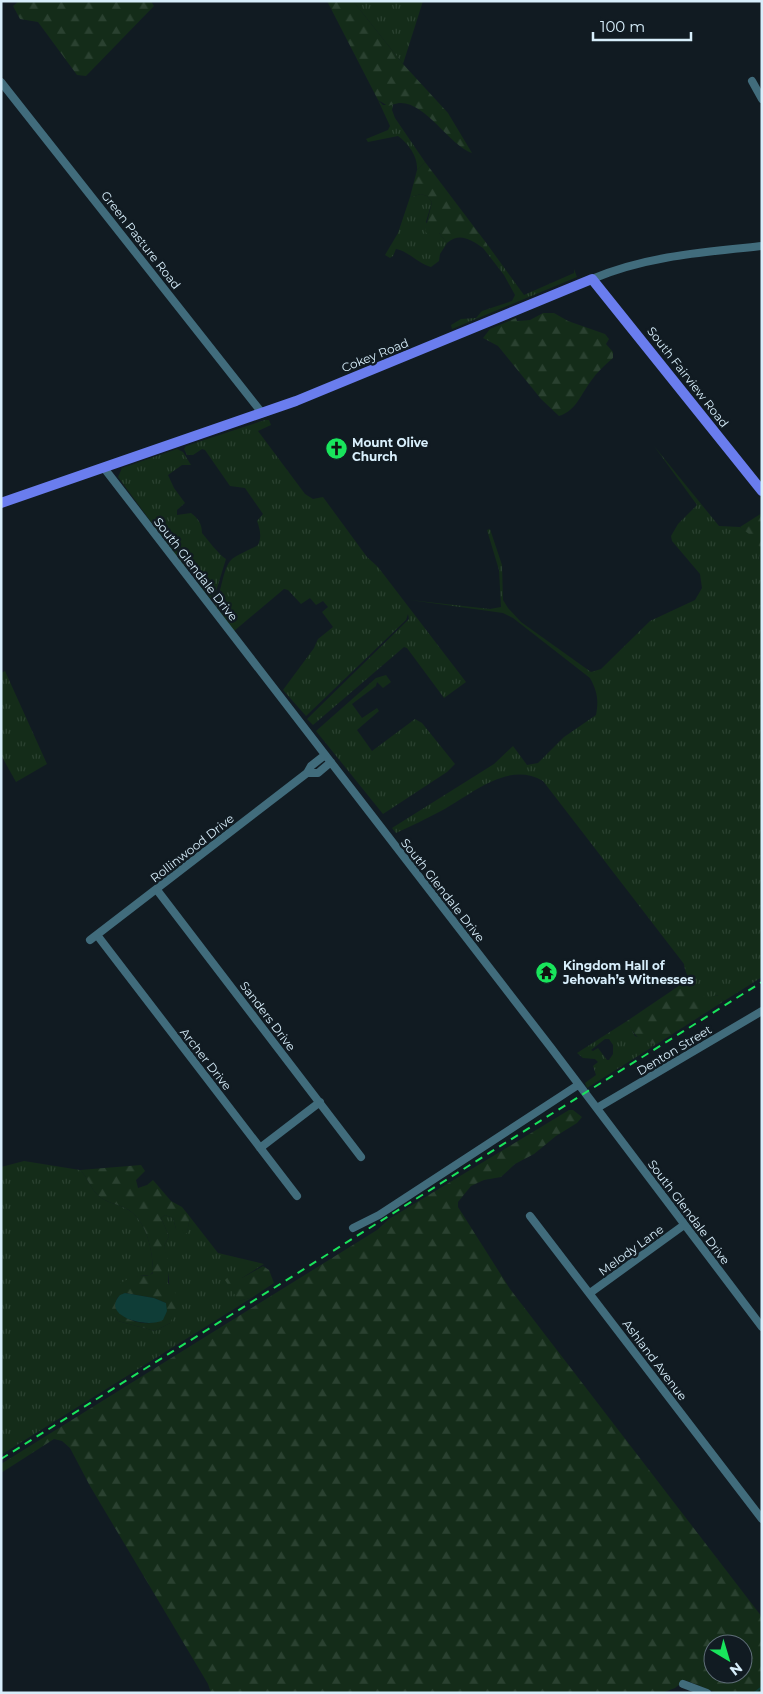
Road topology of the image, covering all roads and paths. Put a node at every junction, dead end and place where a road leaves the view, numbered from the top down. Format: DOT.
graph roads {
  1 [pos="752,81"];
  2 [pos="1,82"];
  3 [pos="762,99"];
  4 [pos="762,246"];
  5 [pos="592,280"];
  6 [pos="262,413"];
  7 [pos="104,468"];
  8 [pos="762,491"];
  9 [pos="1,503"];
  10 [pos="325,755"];
  11 [pos="331,762"];
  12 [pos="307,773"];
  13 [pos="157,890"];
  14 [pos="97,935"];
  15 [pos="90,940"];
  16 [pos="762,1010"];
  17 [pos="578,1085"];
  18 [pos="320,1102"];
  19 [pos="597,1108"];
  20 [pos="260,1148"];
  21 [pos="361,1157"];
  22 [pos="297,1196"];
  23 [pos="530,1216"];
  24 [pos="684,1225"];
  25 [pos="353,1228"];
  26 [pos="590,1294"];
  27 [pos="762,1327"];
  28 [pos="762,1519"];
  29 [pos="683,1684"];
  30 [pos="707,1693"];
  1 -- 3 [label="street"];
  2 -- 6 [label="street, Green Pasture Road"];
  4 -- 5 [label="street, Cokey Road"];
  5 -- 6 [label="main road, Cokey Road"];
  5 -- 8 [label="main road, South Fairview Road"];
  6 -- 7 [label="main road, Cokey Road"];
  7 -- 9 [label="main road, Cokey Road"];
  7 -- 10 [label="street, South Glendale Drive"];
  10 -- 11 [label="street, South Glendale Drive"];
  10 -- 12 [label="street, Rollinwood Drive"];
  11 -- 12 [label="street, Rollinwood Drive"];
  11 -- 17 [label="street, South Glendale Drive"];
  12 -- 13 [label="street, Rollinwood Drive"];
  13 -- 14 [label="street, Rollinwood Drive"];
  13 -- 18 [label="street, Sanders Drive"];
  14 -- 15 [label="street, Rollinwood Drive"];
  14 -- 20 [label="street, Archer Drive"];
  16 -- 19 [label="street, Denton Street"];
  17 -- 19 [label="street, South Glendale Drive"];
  17 -- 25 [label="street"];
  18 -- 20 [label="street"];
  18 -- 21 [label="street, Sanders Drive"];
  19 -- 24 [label="street, South Glendale Drive"];
  20 -- 22 [label="street, Archer Drive"];
  23 -- 26 [label="street, Ashland Avenue"];
  24 -- 26 [label="street, Melody Lane"];
  24 -- 27 [label="street, South Glendale Drive"];
  26 -- 28 [label="street, Ashland Avenue"];
  29 -- 30 [label="street"];
}
